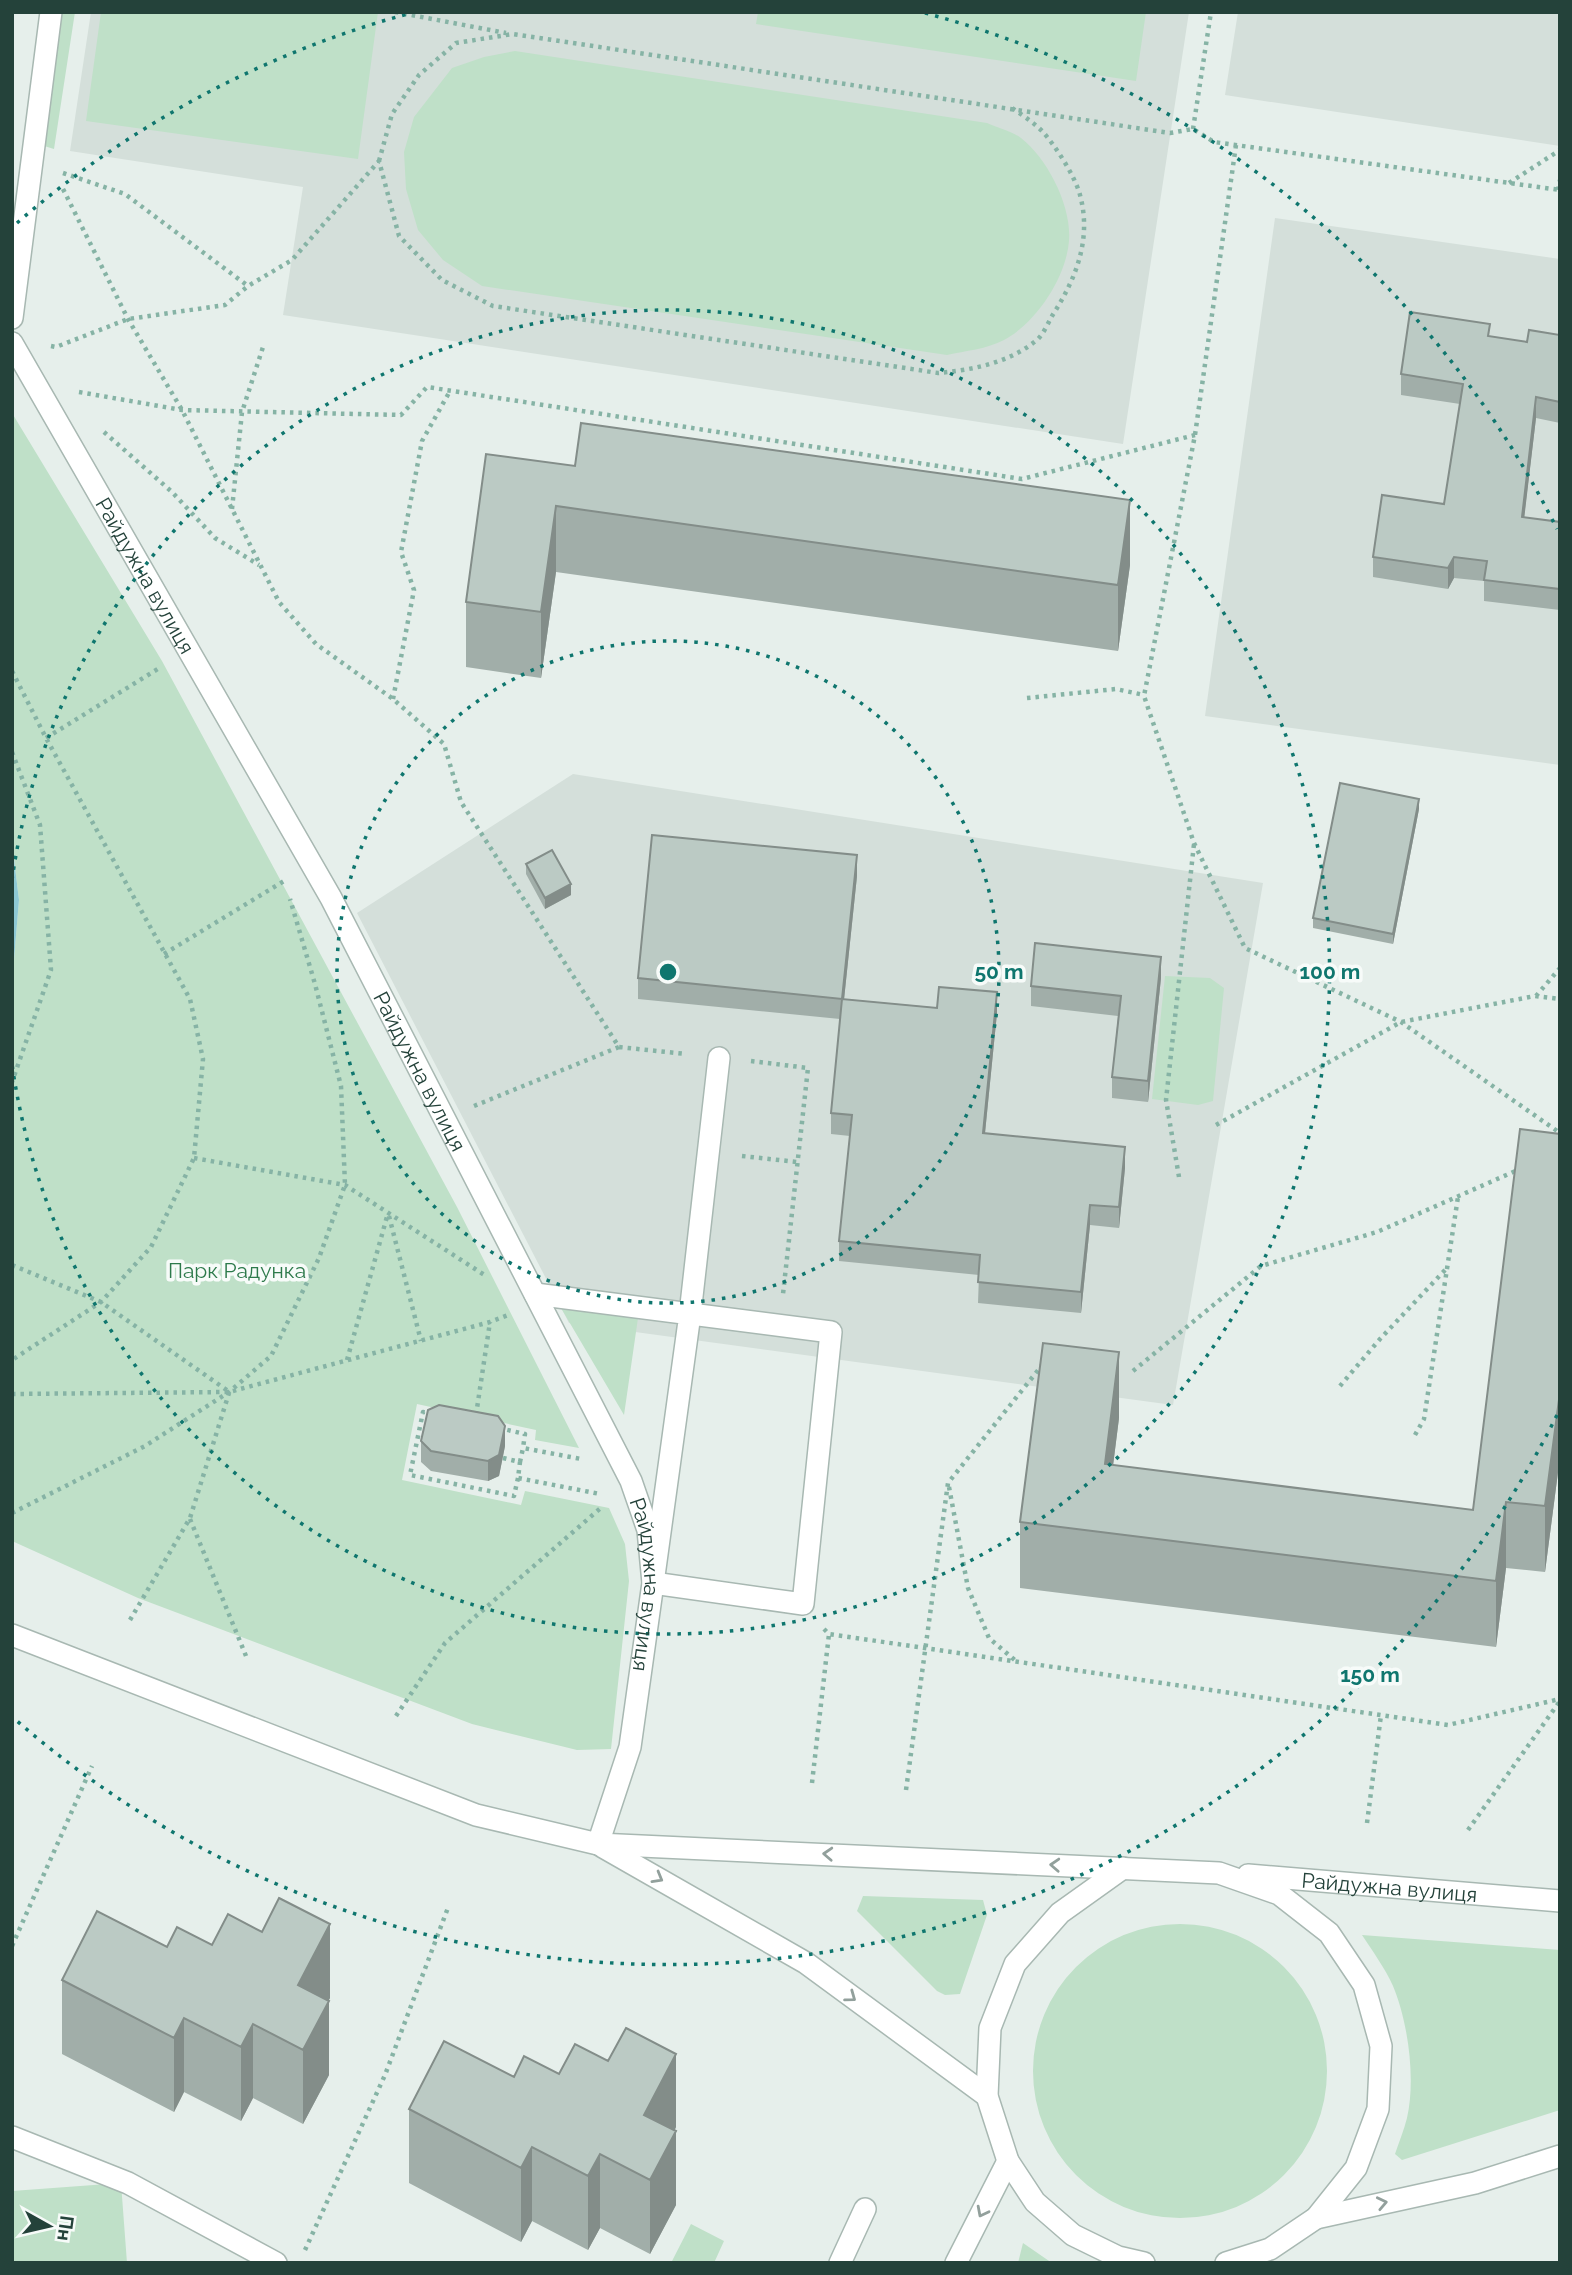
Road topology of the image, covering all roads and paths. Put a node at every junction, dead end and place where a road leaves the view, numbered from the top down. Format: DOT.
graph roads {
  1 [pos="51,12"];
  2 [pos="395,12"];
  3 [pos="1211,12"];
  4 [pos="513,34"];
  5 [pos="1012,108"];
  6 [pos="1193,129"];
  7 [pos="34,137"];
  8 [pos="1236,145"];
  9 [pos="1560,150"];
  10 [pos="379,161"];
  11 [pos="53,169"];
  12 [pos="1560,180"];
  13 [pos="1508,183"];
  14 [pos="1559,190"];
  15 [pos="248,286"];
  16 [pos="12,318"];
  17 [pos="128,319"];
  18 [pos="12,343"];
  19 [pos="45,345"];
  20 [pos="263,347"];
  21 [pos="37,385"];
  22 [pos="450,391"];
  23 [pos="182,410"];
  24 [pos="242,412"];
  25 [pos="103,431"];
  26 [pos="1195,435"];
  27 [pos="232,509"];
  28 [pos="260,565"];
  29 [pos="166,664"];
  30 [pos="12,671"];
  31 [pos="1144,695"];
  32 [pos="1027,698"];
  33 [pos="393,699"];
  34 [pos="46,738"];
  35 [pos="12,752"];
  36 [pos="1194,844"];
  37 [pos="164,954"];
  38 [pos="1560,968"];
  39 [pos="1535,996"];
  40 [pos="1560,999"];
  41 [pos="1401,1022"];
  42 [pos="619,1047"];
  43 [pos="719,1058"];
  44 [pos="12,1082"];
  45 [pos="470,1108"];
  46 [pos="1216,1125"];
  47 [pos="1560,1133"];
  48 [pos="708,1152"];
  49 [pos="194,1158"];
  50 [pos="797,1162"];
  51 [pos="1529,1164"];
  52 [pos="1179,1177"];
  53 [pos="345,1185"];
  54 [pos="1458,1196"];
  55 [pos="388,1213"];
  56 [pos="12,1265"];
  57 [pos="1447,1268"];
  58 [pos="492,1280"];
  59 [pos="535,1294"];
  60 [pos="101,1302"];
  61 [pos="690,1314"];
  62 [pos="490,1322"];
  63 [pos="779,1326"];
  64 [pos="421,1341"];
  65 [pos="1048,1358"];
  66 [pos="12,1360"];
  67 [pos="347,1360"];
  68 [pos="1133,1371"];
  69 [pos="1340,1386"];
  70 [pos="229,1392"];
  71 [pos="12,1394"];
  72 [pos="436,1414"];
  73 [pos="475,1423"];
  74 [pos="487,1425"];
  75 [pos="1415,1435"];
  76 [pos="523,1448"];
  77 [pos="503,1458"];
  78 [pos="583,1460"];
  79 [pos="520,1462"];
  80 [pos="517,1478"];
  81 [pos="948,1483"];
  82 [pos="603,1494"];
  83 [pos="605,1505"];
  84 [pos="12,1513"];
  85 [pos="190,1518"];
  86 [pos="653,1583"];
  87 [pos="803,1604"];
  88 [pos="130,1620"];
  89 [pos="829,1634"];
  90 [pos="12,1636"];
  91 [pos="925,1649"];
  92 [pos="246,1656"];
  93 [pos="1017,1662"];
  94 [pos="1560,1700"];
  95 [pos="1381,1715"];
  96 [pos="396,1716"];
  97 [pos="92,1766"];
  98 [pos="812,1783"];
  99 [pos="906,1790"];
  100 [pos="1367,1823"];
  101 [pos="1468,1830"];
  102 [pos="598,1844"];
  103 [pos="1123,1868"];
  104 [pos="1219,1873"];
  105 [pos="1560,1901"];
  106 [pos="449,1905"];
  107 [pos="12,1946"];
  108 [pos="987,2096"];
  109 [pos="12,2137"];
  110 [pos="1560,2156"];
  111 [pos="1008,2161"];
  112 [pos="865,2209"];
  113 [pos="1316,2218"];
  114 [pos="276,2263"];
  115 [pos="300,2263"];
  116 [pos="840,2263"];
  117 [pos="956,2263"];
  118 [pos="1144,2263"];
  119 [pos="1226,2263"];
  1 -- 7 [label="street"];
  2 -- 4 [label="path"];
  3 -- 6 [label="path"];
  4 -- 5 [label="path"];
  4 -- 10 [label="path"];
  5 -- 6 [label="path"];
  5 -- 10 [label="path"];
  6 -- 8 [label="path"];
  7 -- 11 [label="path"];
  7 -- 16 [label="street"];
  8 -- 13 [label="path"];
  8 -- 26 [label="path"];
  9 -- 13 [label="path"];
  10 -- 15 [label="path"];
  11 -- 15 [label="path"];
  11 -- 17 [label="path"];
  12 -- 14 [label="path"];
  13 -- 14 [label="path"];
  15 -- 17 [label="path"];
  17 -- 19 [label="path"];
  17 -- 23 [label="path"];
  18 -- 21 [label="street, Райдужна вулиця"];
  20 -- 24 [label="path"];
  21 -- 23 [label="path"];
  21 -- 59 [label="street, Райдужна вулиця"];
  22 -- 24 [label="path"];
  22 -- 26 [label="path"];
  22 -- 33 [label="path"];
  23 -- 24 [label="path"];
  23 -- 27 [label="path"];
  24 -- 27 [label="path"];
  25 -- 28 [label="path"];
  26 -- 31 [label="path"];
  27 -- 28 [label="path"];
  28 -- 33 [label="path"];
  29 -- 34 [label="path"];
  30 -- 34 [label="path"];
  31 -- 32 [label="path"];
  31 -- 36 [label="path"];
  33 -- 42 [label="path"];
  34 -- 37 [label="path"];
  35 -- 44 [label="path"];
  36 -- 41 [label="path"];
  36 -- 52 [label="path"];
  37 -- 49 [label="path"];
  37 -- 53 [label="path"];
  38 -- 39 [label="path"];
  39 -- 40 [label="path"];
  39 -- 41 [label="path"];
  41 -- 46 [label="path"];
  41 -- 47 [label="path"];
  42 -- 43 [label="path"];
  42 -- 45 [label="path"];
  43 -- 48 [label="street"];
  43 -- 50 [label="path"];
  48 -- 50 [label="path"];
  48 -- 61 [label="street"];
  49 -- 53 [label="path"];
  49 -- 60 [label="path"];
  50 -- 63 [label="path"];
  51 -- 54 [label="path"];
  53 -- 55 [label="path"];
  53 -- 70 [label="path"];
  54 -- 57 [label="path"];
  54 -- 68 [label="path"];
  55 -- 58 [label="path"];
  55 -- 64 [label="path"];
  55 -- 67 [label="path"];
  56 -- 60 [label="path"];
  57 -- 69 [label="path"];
  57 -- 75 [label="path"];
  59 -- 61 [label="street"];
  59 -- 62 [label="path"];
  59 -- 86 [label="street, Райдужна вулиця"];
  60 -- 66 [label="path"];
  60 -- 70 [label="path"];
  61 -- 63 [label="street"];
  61 -- 86 [label="street"];
  62 -- 64 [label="path"];
  62 -- 73 [label="path"];
  63 -- 87 [label="street"];
  64 -- 67 [label="path"];
  65 -- 81 [label="path"];
  67 -- 70 [label="path"];
  70 -- 71 [label="path"];
  70 -- 84 [label="path"];
  70 -- 85 [label="path"];
  72 -- 80 [label="path"];
  74 -- 76 [label="path"];
  76 -- 78 [label="path"];
  76 -- 79 [label="path"];
  77 -- 79 [label="path"];
  79 -- 80 [label="path"];
  80 -- 82 [label="path"];
  81 -- 91 [label="path"];
  81 -- 93 [label="path"];
  83 -- 96 [label="path"];
  85 -- 88 [label="path"];
  85 -- 92 [label="path"];
  86 -- 87 [label="street"];
  86 -- 102 [label="street, Райдужна вулиця"];
  87 -- 89 [label="path"];
  89 -- 91 [label="path"];
  89 -- 98 [label="path"];
  90 -- 102 [label="street"];
  91 -- 93 [label="path"];
  91 -- 99 [label="path"];
  93 -- 95 [label="path"];
  94 -- 95 [label="path"];
  94 -- 101 [label="path"];
  95 -- 100 [label="path"];
  97 -- 107 [label="path"];
  103 -- 102 [label="street, one-way"];
  102 -- 108 [label="street, one-way"];
  103 -- 104 [label="street"];
  103 -- 108 [label="street"];
  104 -- 105 [label="street, Райдужна вулиця"];
  104 -- 113 [label="street"];
  106 -- 115 [label="path"];
  108 -- 111 [label="street"];
  109 -- 114 [label="street"];
  113 -- 110 [label="street, one-way"];
  111 -- 117 [label="street, one-way"];
  111 -- 118 [label="street"];
  112 -- 116 [label="street"];
  113 -- 119 [label="street"];
}
